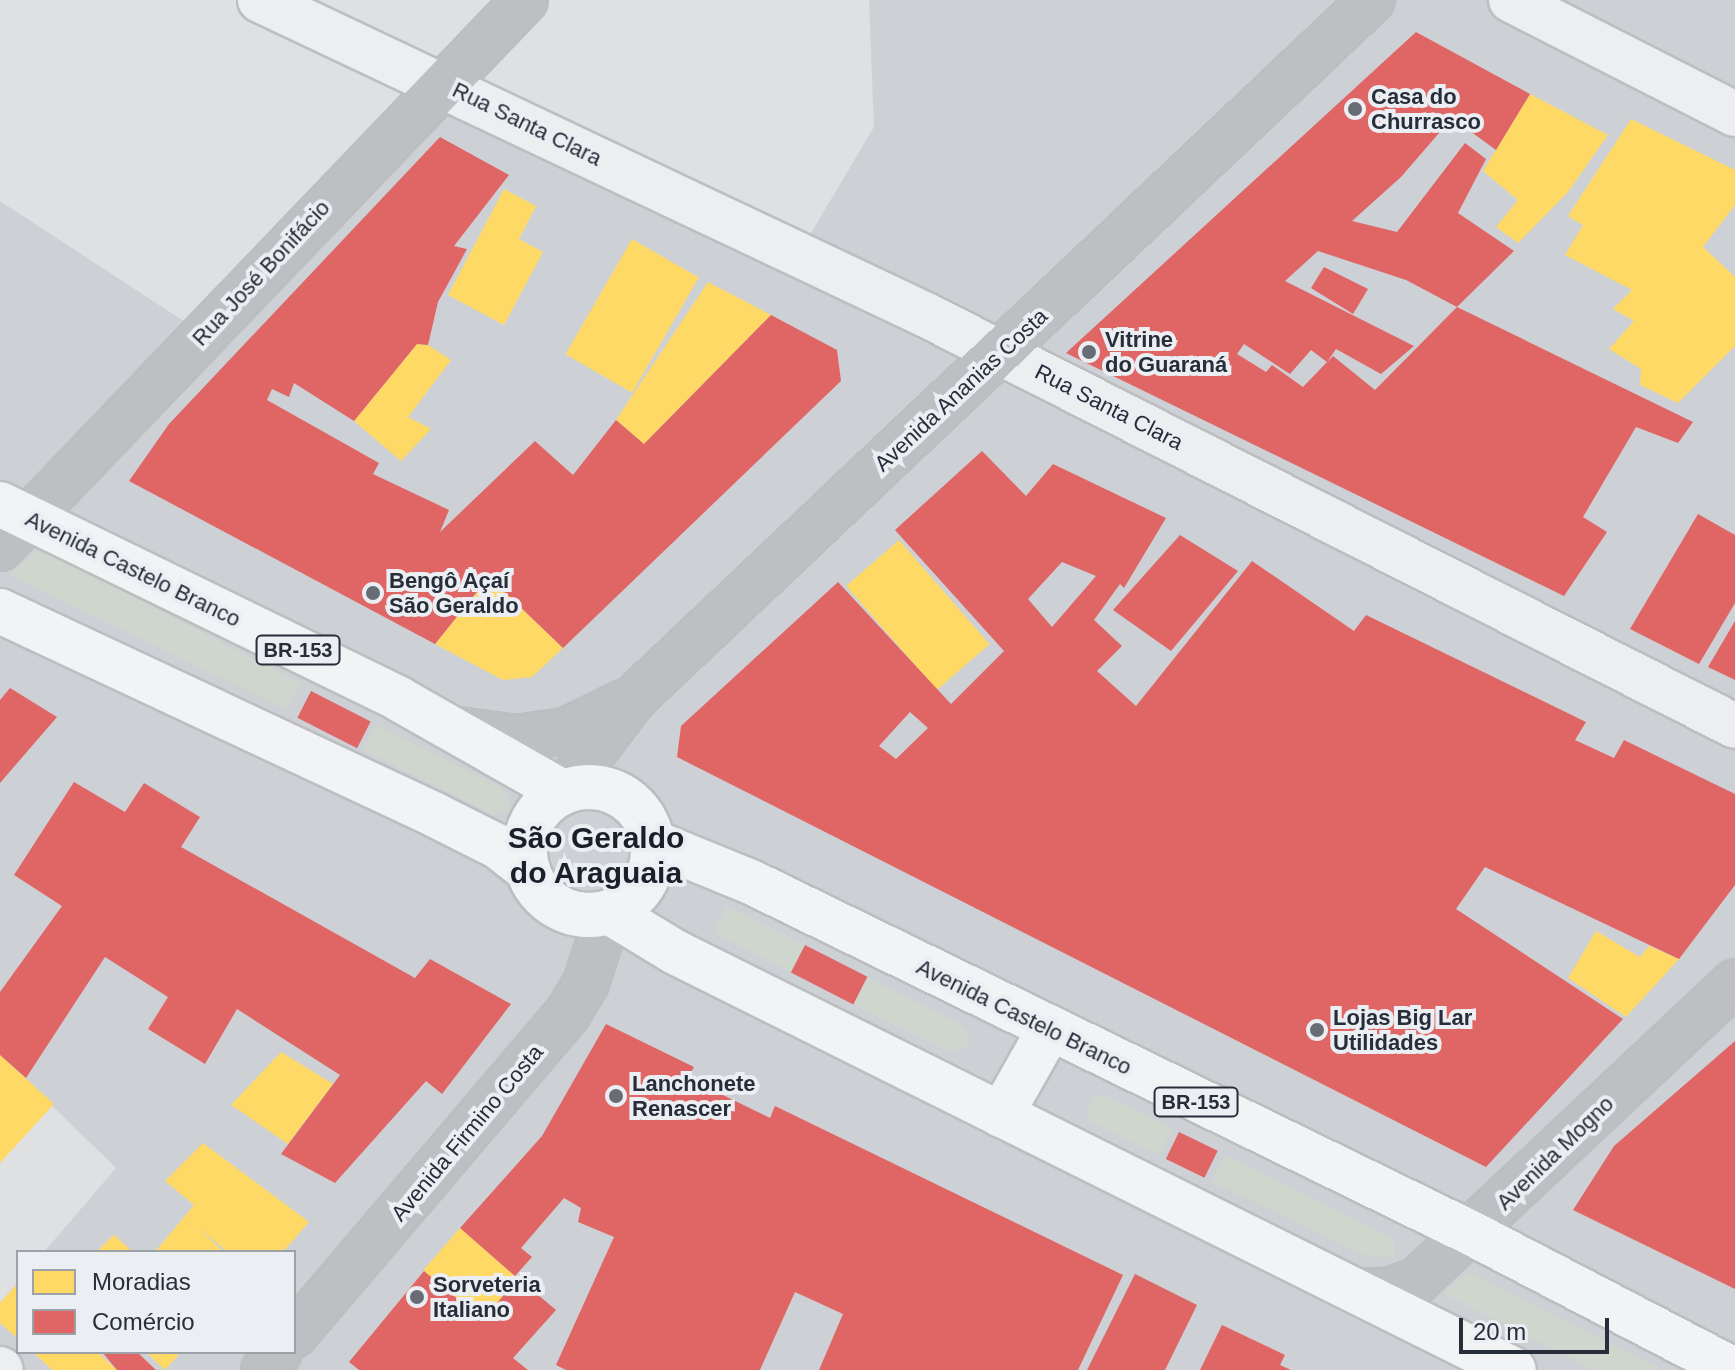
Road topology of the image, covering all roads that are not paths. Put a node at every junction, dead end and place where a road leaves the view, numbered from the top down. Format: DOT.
graph roads {
  1 [pos="260,0"];
  2 [pos="525,0"];
  3 [pos="1372,0"];
  4 [pos="1511,0"];
  5 [pos="440,82"];
  6 [pos="1735,114"];
  7 [pos="1002,353"];
  8 [pos="9,524"];
  9 [pos="0,611"];
  10 [pos="633,699"];
  11 [pos="1735,726"];
  12 [pos="458,730"];
  13 [pos="563,792"];
  14 [pos="653,842"];
  15 [pos="526,869"];
  16 [pos="609,912"];
  17 [pos="1735,982"];
  18 [pos="1049,1030"];
  19 [pos="1001,1115"];
  20 [pos="1471,1233"];
  21 [pos="1358,1292"];
  22 [pos="296,1333"];
  23 [pos="277,1354"];
  24 [pos="264,1370"];
  25 [pos="1514,1370"];
  26 [pos="1734,1370"];
  1 -- 5 [label="street, Rua Santa Clara"];
  2 -- 5 [label="main road, Rua José Bonifácio"];
  3 -- 7 [label="main road, Avenida Ananias Costa"];
  4 -- 6 [label="street"];
  5 -- 7 [label="street, Rua Santa Clara"];
  5 -- 8 [label="main road, Rua José Bonifácio"];
  7 -- 10 [label="main road, Avenida Ananias Costa"];
  7 -- 11 [label="street, Rua Santa Clara"];
  8 -- 12 [label="main road, Avenida Castelo Branco / BR-153"];
  9 -- 15 [label="main road"];
  10 -- 12 [label="main road"];
  10 -- 13 [label="main road, Avenida Ananias Costa"];
  12 -- 13 [label="main road, Avenida Castelo Branco / BR-153"];
  13 -- 14 [label="main road"];
  13 -- 15 [label="main road"];
  14 -- 16 [label="main road"];
  14 -- 18 [label="main road, Avenida Castelo Branco / BR-153"];
  15 -- 16 [label="main road"];
  16 -- 19 [label="main road"];
  16 -- 22 [label="main road, Avenida Firmino Costa"];
  17 -- 20 [label="main road, Avenida Mogno"];
  18 -- 19 [label="main road"];
  18 -- 20 [label="main road, Avenida Castelo Branco / BR-153"];
  19 -- 21 [label="main road"];
  20 -- 21 [label="main road, Avenida Mogno"];
  20 -- 26 [label="main road, Avenida Castelo Branco / BR-153"];
  21 -- 25 [label="main road"];
  23 -- 24 [label="main road"];
}
